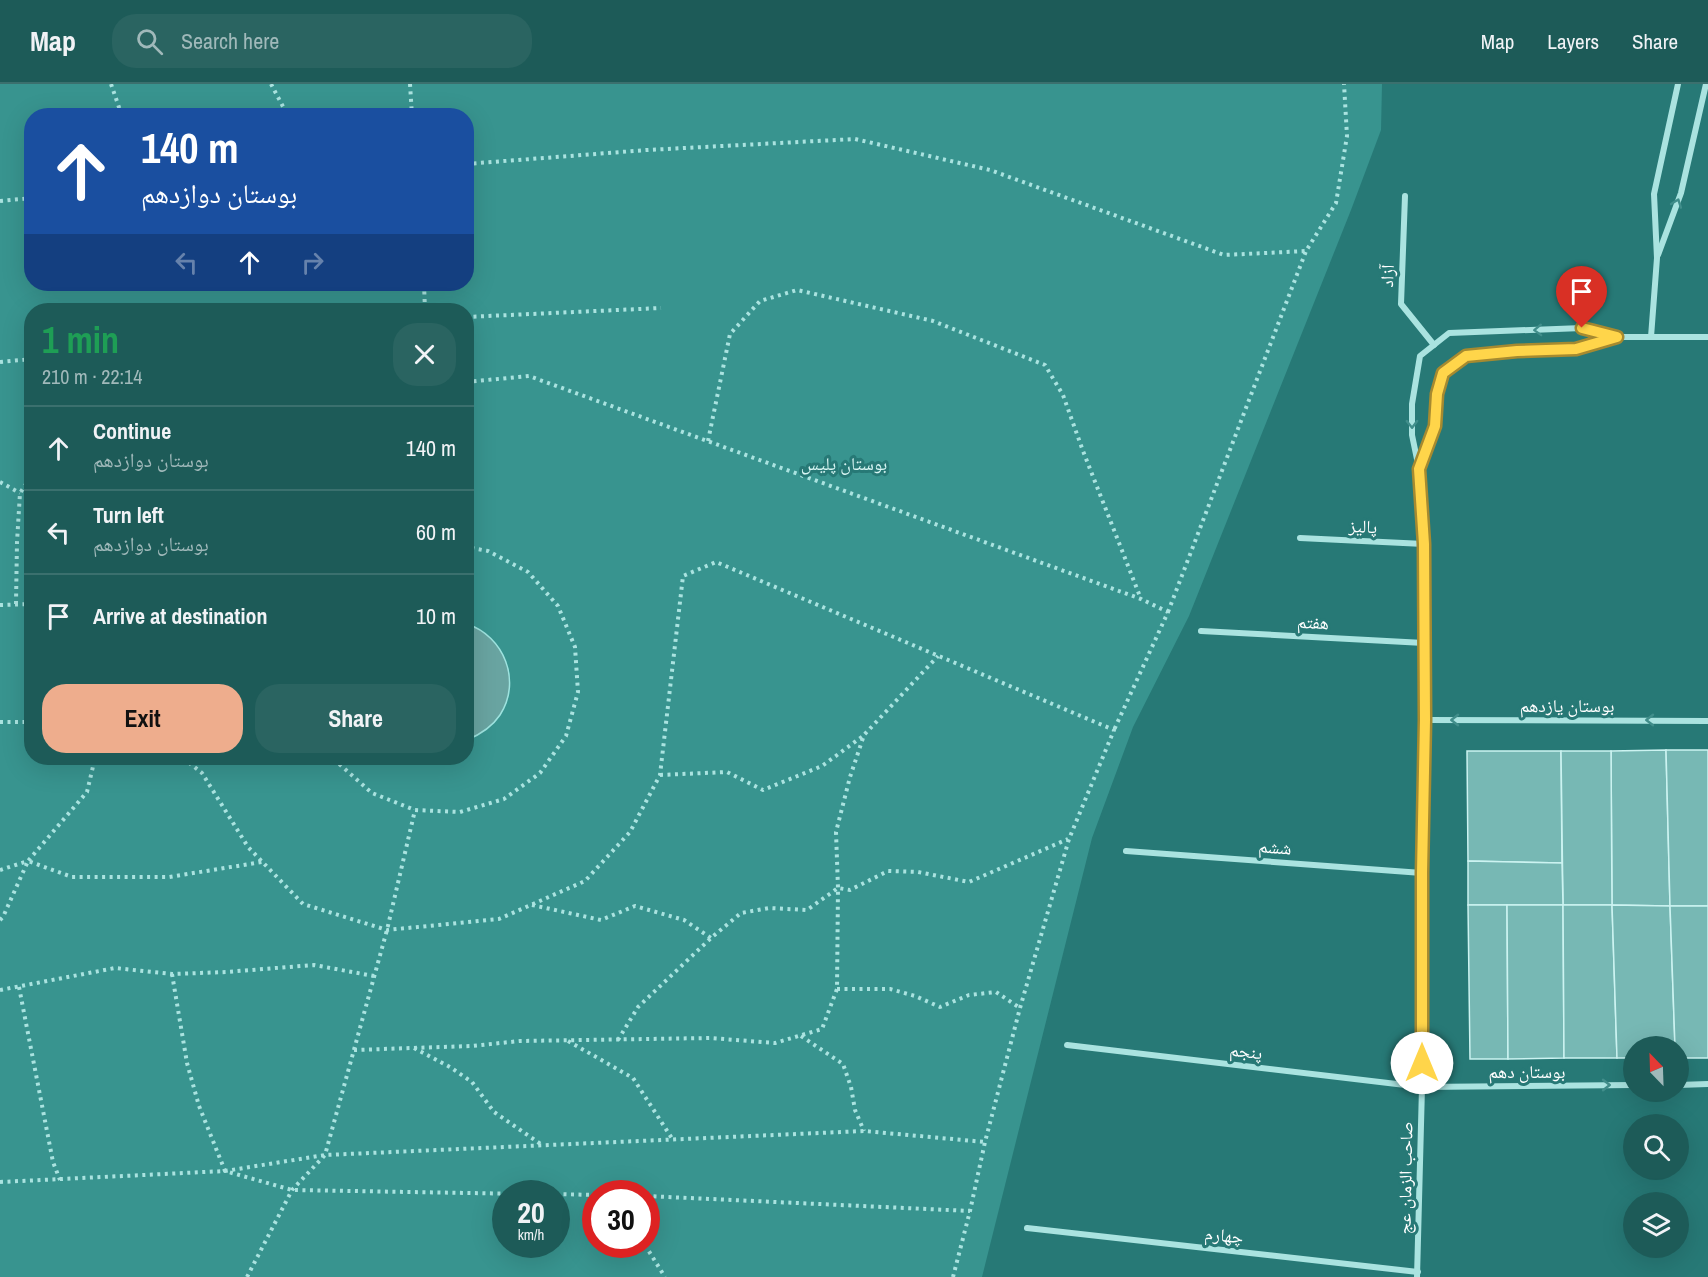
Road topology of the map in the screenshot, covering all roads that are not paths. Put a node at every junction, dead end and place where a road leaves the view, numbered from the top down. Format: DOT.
graph roads {
  1 [pos="1678,84"];
  2 [pos="1706,84"];
  3 [pos="1405,196"];
  4 [pos="1657,258"];
  5 [pos="1617,337"];
  6 [pos="1651,337"];
  7 [pos="1708,337"];
  8 [pos="1434,345"];
  9 [pos="1419,469"];
  10 [pos="1300,538"];
  11 [pos="1424,544"];
  12 [pos="1201,632"];
  13 [pos="1424,643"];
  14 [pos="1425,720"];
  15 [pos="1708,721"];
  16 [pos="1126,851"];
  17 [pos="1422,873"];
  18 [pos="1067,1045"];
  19 [pos="1708,1084"];
  20 [pos="1623,1085"];
  21 [pos="1689,1085"];
  22 [pos="1422,1087"];
  23 [pos="1027,1228"];
  24 [pos="1418,1275"];
  1 -- 4 [label="street"];
  4 -- 2 [label="street, one-way"];
  3 -- 8 [label="street, آزاد"];
  4 -- 6 [label="street"];
  5 -- 6 [label="street"];
  5 -- 8 [label="street, one-way"];
  5 -- 9 [label="street"];
  6 -- 7 [label="street"];
  8 -- 9 [label="street, صاحب الزمان عج, one-way"];
  9 -- 11 [label="street, صاحب الزمان عج"];
  10 -- 11 [label="street, پالیز"];
  11 -- 13 [label="street, صاحب الزمان عج"];
  12 -- 13 [label="street, هفتم"];
  13 -- 14 [label="street, صاحب الزمان عج"];
  15 -- 14 [label="street, بوستان یازدهم, one-way"];
  14 -- 17 [label="street, صاحب الزمان عج"];
  16 -- 17 [label="street, ششم"];
  17 -- 22 [label="street, صاحب الزمان عج"];
  18 -- 22 [label="street, پنجم"];
  19 -- 21 [label="street"];
  22 -- 20 [label="street, بوستان دهم, one-way"];
  22 -- 24 [label="street, صاحب الزمان عج"];
  23 -- 24 [label="street, چهارم"];
}
